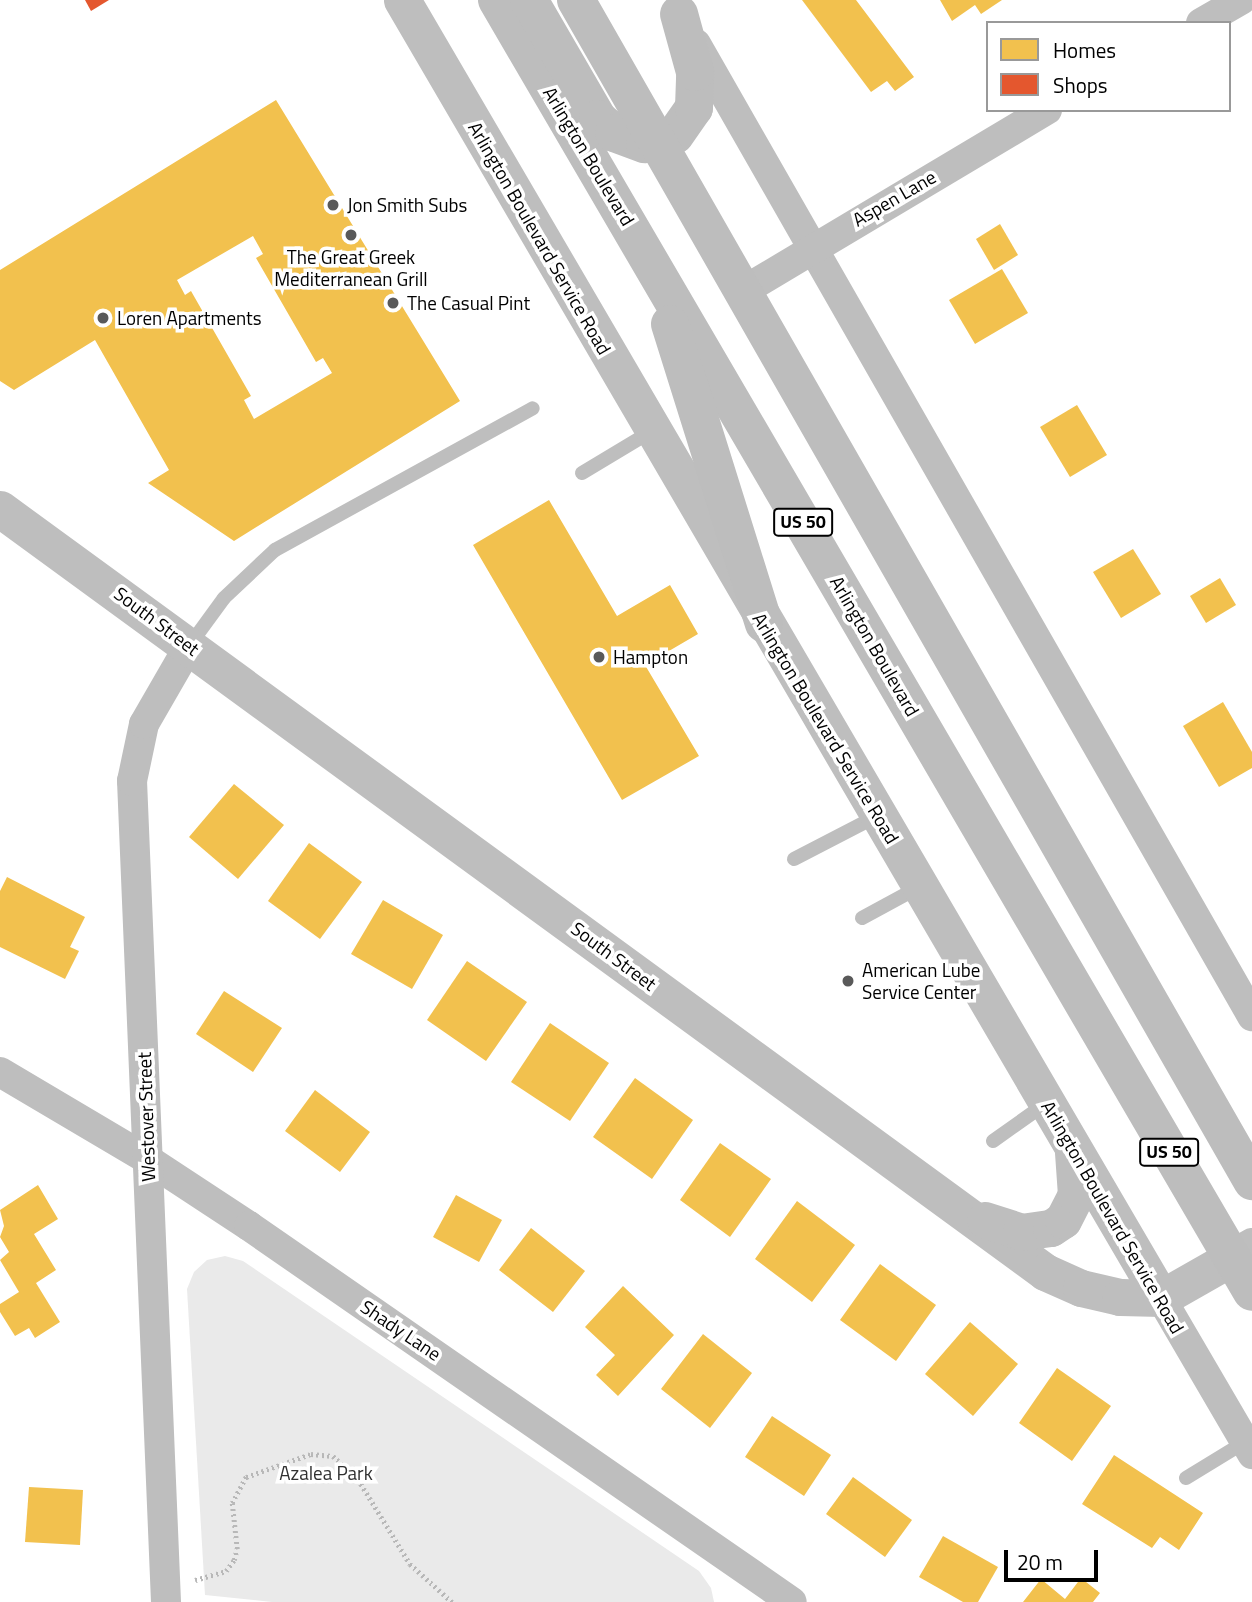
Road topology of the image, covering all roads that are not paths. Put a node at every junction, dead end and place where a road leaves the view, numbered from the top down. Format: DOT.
graph roads {
  1 [pos="401,0"];
  2 [pos="497,0"];
  3 [pos="529,0"];
  4 [pos="576,0"];
  5 [pos="1241,0"];
  6 [pos="675,7"];
  7 [pos="1204,21"];
  8 [pos="1044,112"];
  9 [pos="658,142"];
  10 [pos="811,251"];
  11 [pos="648,255"];
  12 [pos="743,291"];
  13 [pos="533,408"];
  14 [pos="653,430"];
  15 [pos="582,473"];
  16 [pos="0,509"];
  17 [pos="764,624"];
  18 [pos="189,646"];
  19 [pos="878,815"];
  20 [pos="794,859"];
  21 [pos="920,887"];
  22 [pos="863,918"];
  23 [pos="1252,1016"];
  24 [pos="0,1072"];
  25 [pos="1046,1103"];
  26 [pos="993,1141"];
  27 [pos="1073,1147"];
  28 [pos="147,1159"];
  29 [pos="1252,1181"];
  30 [pos="957,1210"];
  31 [pos="1242,1252"];
  32 [pos="1252,1292"];
  33 [pos="1161,1298"];
  34 [pos="1248,1448"];
  35 [pos="1186,1478"];
  36 [pos="165,1592"];
  37 [pos="792,1602"];
  1 -- 14 [label="street, Arlington Boulevard Service Road"];
  2 -- 11 [label="highway, Arlington Boulevard / US 50"];
  3 -- 9 [label="highway"];
  4 -- 9 [label="highway, US 50"];
  5 -- 7 [label="street"];
  6 -- 9 [label="highway"];
  6 -- 10 [label="street"];
  8 -- 10 [label="street, Aspen Lane"];
  9 -- 12 [label="highway, US 50"];
  10 -- 12 [label="street, Aspen Lane"];
  10 -- 23 [label="street"];
  11 -- 17 [label="highway"];
  11 -- 31 [label="highway, Arlington Boulevard / US 50"];
  12 -- 29 [label="highway, US 50"];
  13 -- 18 [label="lane"];
  14 -- 15 [label="lane"];
  14 -- 17 [label="street, Arlington Boulevard Service Road"];
  16 -- 18 [label="street, South Street"];
  17 -- 19 [label="street, Arlington Boulevard Service Road"];
  18 -- 28 [label="street, Westover Street"];
  18 -- 30 [label="street, South Street"];
  19 -- 20 [label="lane"];
  19 -- 21 [label="street, Arlington Boulevard Service Road"];
  21 -- 22 [label="lane"];
  21 -- 25 [label="street, Arlington Boulevard Service Road"];
  24 -- 28 [label="street, Shady Lane"];
  25 -- 26 [label="lane"];
  25 -- 27 [label="street, Arlington Boulevard Service Road"];
  27 -- 30 [label="street"];
  27 -- 33 [label="street, Arlington Boulevard Service Road"];
  28 -- 36 [label="street, Westover Street"];
  28 -- 37 [label="street, Shady Lane"];
  30 -- 33 [label="street, South Street"];
  31 -- 32 [label="highway, Arlington Boulevard / US 50"];
  31 -- 33 [label="street"];
  33 -- 34 [label="street, Arlington Boulevard Service Road"];
  34 -- 35 [label="lane"];
}
